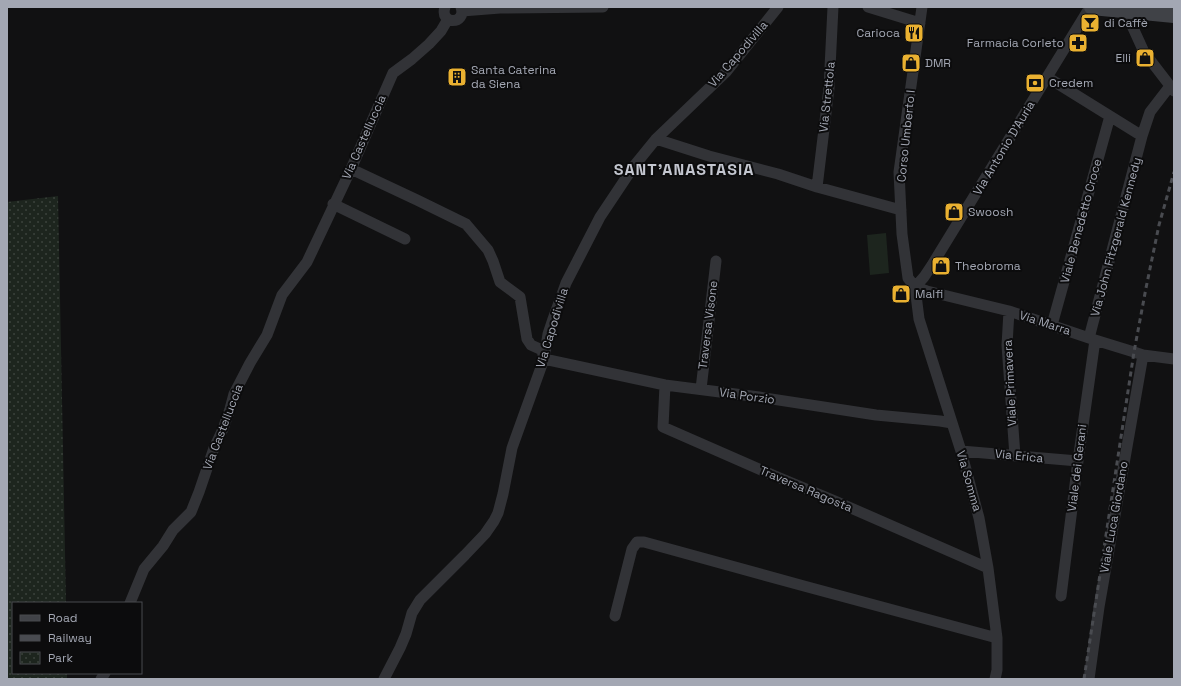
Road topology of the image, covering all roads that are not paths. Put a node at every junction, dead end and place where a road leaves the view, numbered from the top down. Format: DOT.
graph roads {
  1 [pos="445,7"];
  2 [pos="602,7"];
  3 [pos="778,7"];
  4 [pos="833,7"];
  5 [pos="868,7"];
  6 [pos="922,7"];
  7 [pos="1091,7"];
  8 [pos="462,9"];
  9 [pos="1128,11"];
  10 [pos="1174,15"];
  11 [pos="448,19"];
  12 [pos="920,23"];
  13 [pos="1047,77"];
  14 [pos="1172,88"];
  15 [pos="1110,116"];
  16 [pos="1142,136"];
  17 [pos="656,139"];
  18 [pos="351,169"];
  19 [pos="817,187"];
  20 [pos="333,204"];
  21 [pos="901,210"];
  22 [pos="405,238"];
  23 [pos="716,261"];
  24 [pos="915,287"];
  25 [pos="1009,311"];
  26 [pos="1052,326"];
  27 [pos="1092,339"];
  28 [pos="1142,356"];
  29 [pos="544,359"];
  30 [pos="1174,359"];
  31 [pos="665,385"];
  32 [pos="701,389"];
  33 [pos="952,423"];
  34 [pos="961,451"];
  35 [pos="1015,456"];
  36 [pos="1078,461"];
  37 [pos="988,568"];
  38 [pos="1061,596"];
  39 [pos="130,602"];
  40 [pos="615,616"];
  41 [pos="998,638"];
  42 [pos="384,679"];
  43 [pos="995,679"];
  44 [pos="1089,679"];
  1 -- 11 [label="street"];
  2 -- 8 [label="street"];
  3 -- 17 [label="street, Via Capodivilla"];
  4 -- 19 [label="street, Via Strettola"];
  5 -- 12 [label="street"];
  6 -- 12 [label="street, Corso Umberto I"];
  7 -- 9 [label="street"];
  7 -- 13 [label="street, Via Antonio D'Auria"];
  8 -- 11 [label="street"];
  9 -- 10 [label="street"];
  9 -- 14 [label="street"];
  11 -- 18 [label="street, Via Castelluccia"];
  12 -- 21 [label="street, Corso Umberto I"];
  13 -- 15 [label="street"];
  13 -- 24 [label="street, Via Antonio D'Auria"];
  14 -- 16 [label="street, Via John Fitzgerald Kennedy"];
  15 -- 16 [label="street"];
  15 -- 26 [label="street, Viale Benedetto Croce"];
  16 -- 27 [label="street, Via John Fitzgerald Kennedy"];
  17 -- 19 [label="street"];
  17 -- 29 [label="street, Via Capodivilla"];
  18 -- 20 [label="street, Via Castelluccia"];
  18 -- 29 [label="street"];
  19 -- 21 [label="street"];
  20 -- 22 [label="street"];
  20 -- 39 [label="street, Via Castelluccia"];
  21 -- 24 [label="street, Corso Umberto I"];
  23 -- 32 [label="street, Traversa Visone"];
  24 -- 25 [label="street, Via Marra"];
  24 -- 33 [label="street, Via Somma"];
  25 -- 26 [label="street, Via Marra"];
  25 -- 35 [label="street, Viale Primavera"];
  26 -- 27 [label="street, Via Marra"];
  27 -- 28 [label="street, Via Marra"];
  27 -- 36 [label="street, Viale dei Gerani"];
  28 -- 30 [label="street, Via Marra"];
  28 -- 44 [label="street, Viale Luca Giordano"];
  29 -- 31 [label="street, Via Porzio"];
  29 -- 42 [label="street, Via Capodivilla"];
  31 -- 32 [label="street, Via Porzio"];
  31 -- 37 [label="street, Traversa Ragosta"];
  32 -- 33 [label="street, Via Porzio"];
  33 -- 34 [label="street, Via Somma"];
  34 -- 35 [label="street, Via Erica"];
  34 -- 37 [label="street, Via Somma"];
  35 -- 36 [label="street, Via Erica"];
  36 -- 38 [label="street, Viale dei Gerani"];
  37 -- 41 [label="street, Via Somma"];
  40 -- 41 [label="street"];
  41 -- 43 [label="street, Via Somma"];
}
